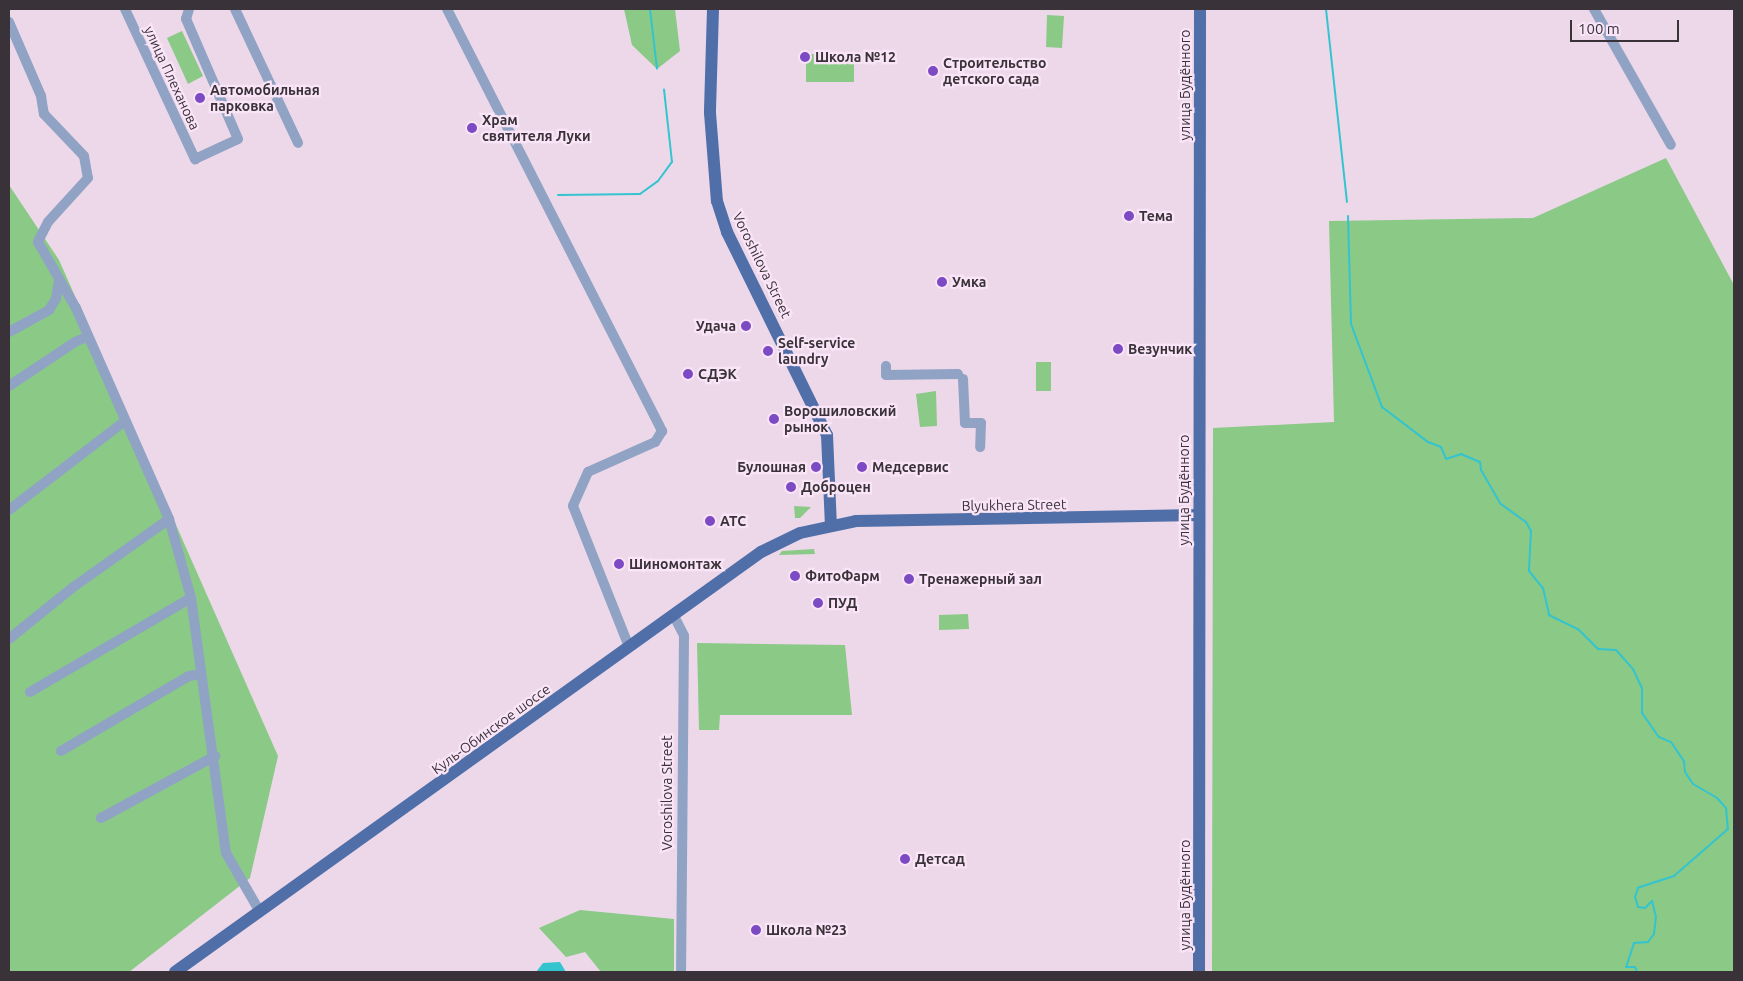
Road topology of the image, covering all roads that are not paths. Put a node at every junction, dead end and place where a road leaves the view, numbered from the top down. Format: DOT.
graph roads {
  1 [pos="125,9"];
  2 [pos="188,9"];
  3 [pos="235,9"];
  4 [pos="446,9"];
  5 [pos="713,9"];
  6 [pos="1200,9"];
  7 [pos="1594,9"];
  8 [pos="9,22"];
  9 [pos="298,142"];
  10 [pos="1671,145"];
  11 [pos="59,281"];
  12 [pos="9,332"];
  13 [pos="87,337"];
  14 [pos="886,366"];
  15 [pos="9,386"];
  16 [pos="124,421"];
  17 [pos="980,447"];
  18 [pos="9,510"];
  19 [pos="1199,515"];
  20 [pos="169,519"];
  21 [pos="831,525"];
  22 [pos="191,598"];
  23 [pos="674,616"];
  24 [pos="9,639"];
  25 [pos="630,647"];
  26 [pos="202,674"];
  27 [pos="30,692"];
  28 [pos="61,751"];
  29 [pos="215,756"];
  30 [pos="101,818"];
  31 [pos="260,912"];
  32 [pos="175,972"];
  33 [pos="681,972"];
  34 [pos="1199,972"];
  1 -- 2 [label="street, улица Плеханова"];
  3 -- 9 [label="street"];
  4 -- 25 [label="street"];
  5 -- 21 [label="main road, Voroshilova Street"];
  6 -- 19 [label="main road, улица Будённого"];
  7 -- 10 [label="street"];
  8 -- 11 [label="street"];
  11 -- 12 [label="street"];
  11 -- 13 [label="street"];
  13 -- 15 [label="street"];
  13 -- 16 [label="street"];
  14 -- 17 [label="street"];
  16 -- 18 [label="street"];
  16 -- 20 [label="street"];
  19 -- 21 [label="main road, Blyukhera Street"];
  19 -- 34 [label="main road, улица Будённого"];
  20 -- 22 [label="street"];
  20 -- 24 [label="street"];
  21 -- 23 [label="main road, Куль-Обинское шоссе"];
  22 -- 26 [label="street"];
  22 -- 27 [label="street"];
  23 -- 25 [label="main road, Куль-Обинское шоссе"];
  23 -- 33 [label="street, Voroshilova Street"];
  25 -- 31 [label="main road, Куль-Обинское шоссе"];
  26 -- 28 [label="street"];
  26 -- 29 [label="street"];
  29 -- 30 [label="street"];
  29 -- 31 [label="street"];
  31 -- 32 [label="main road, Куль-Обинское шоссе"];
}
